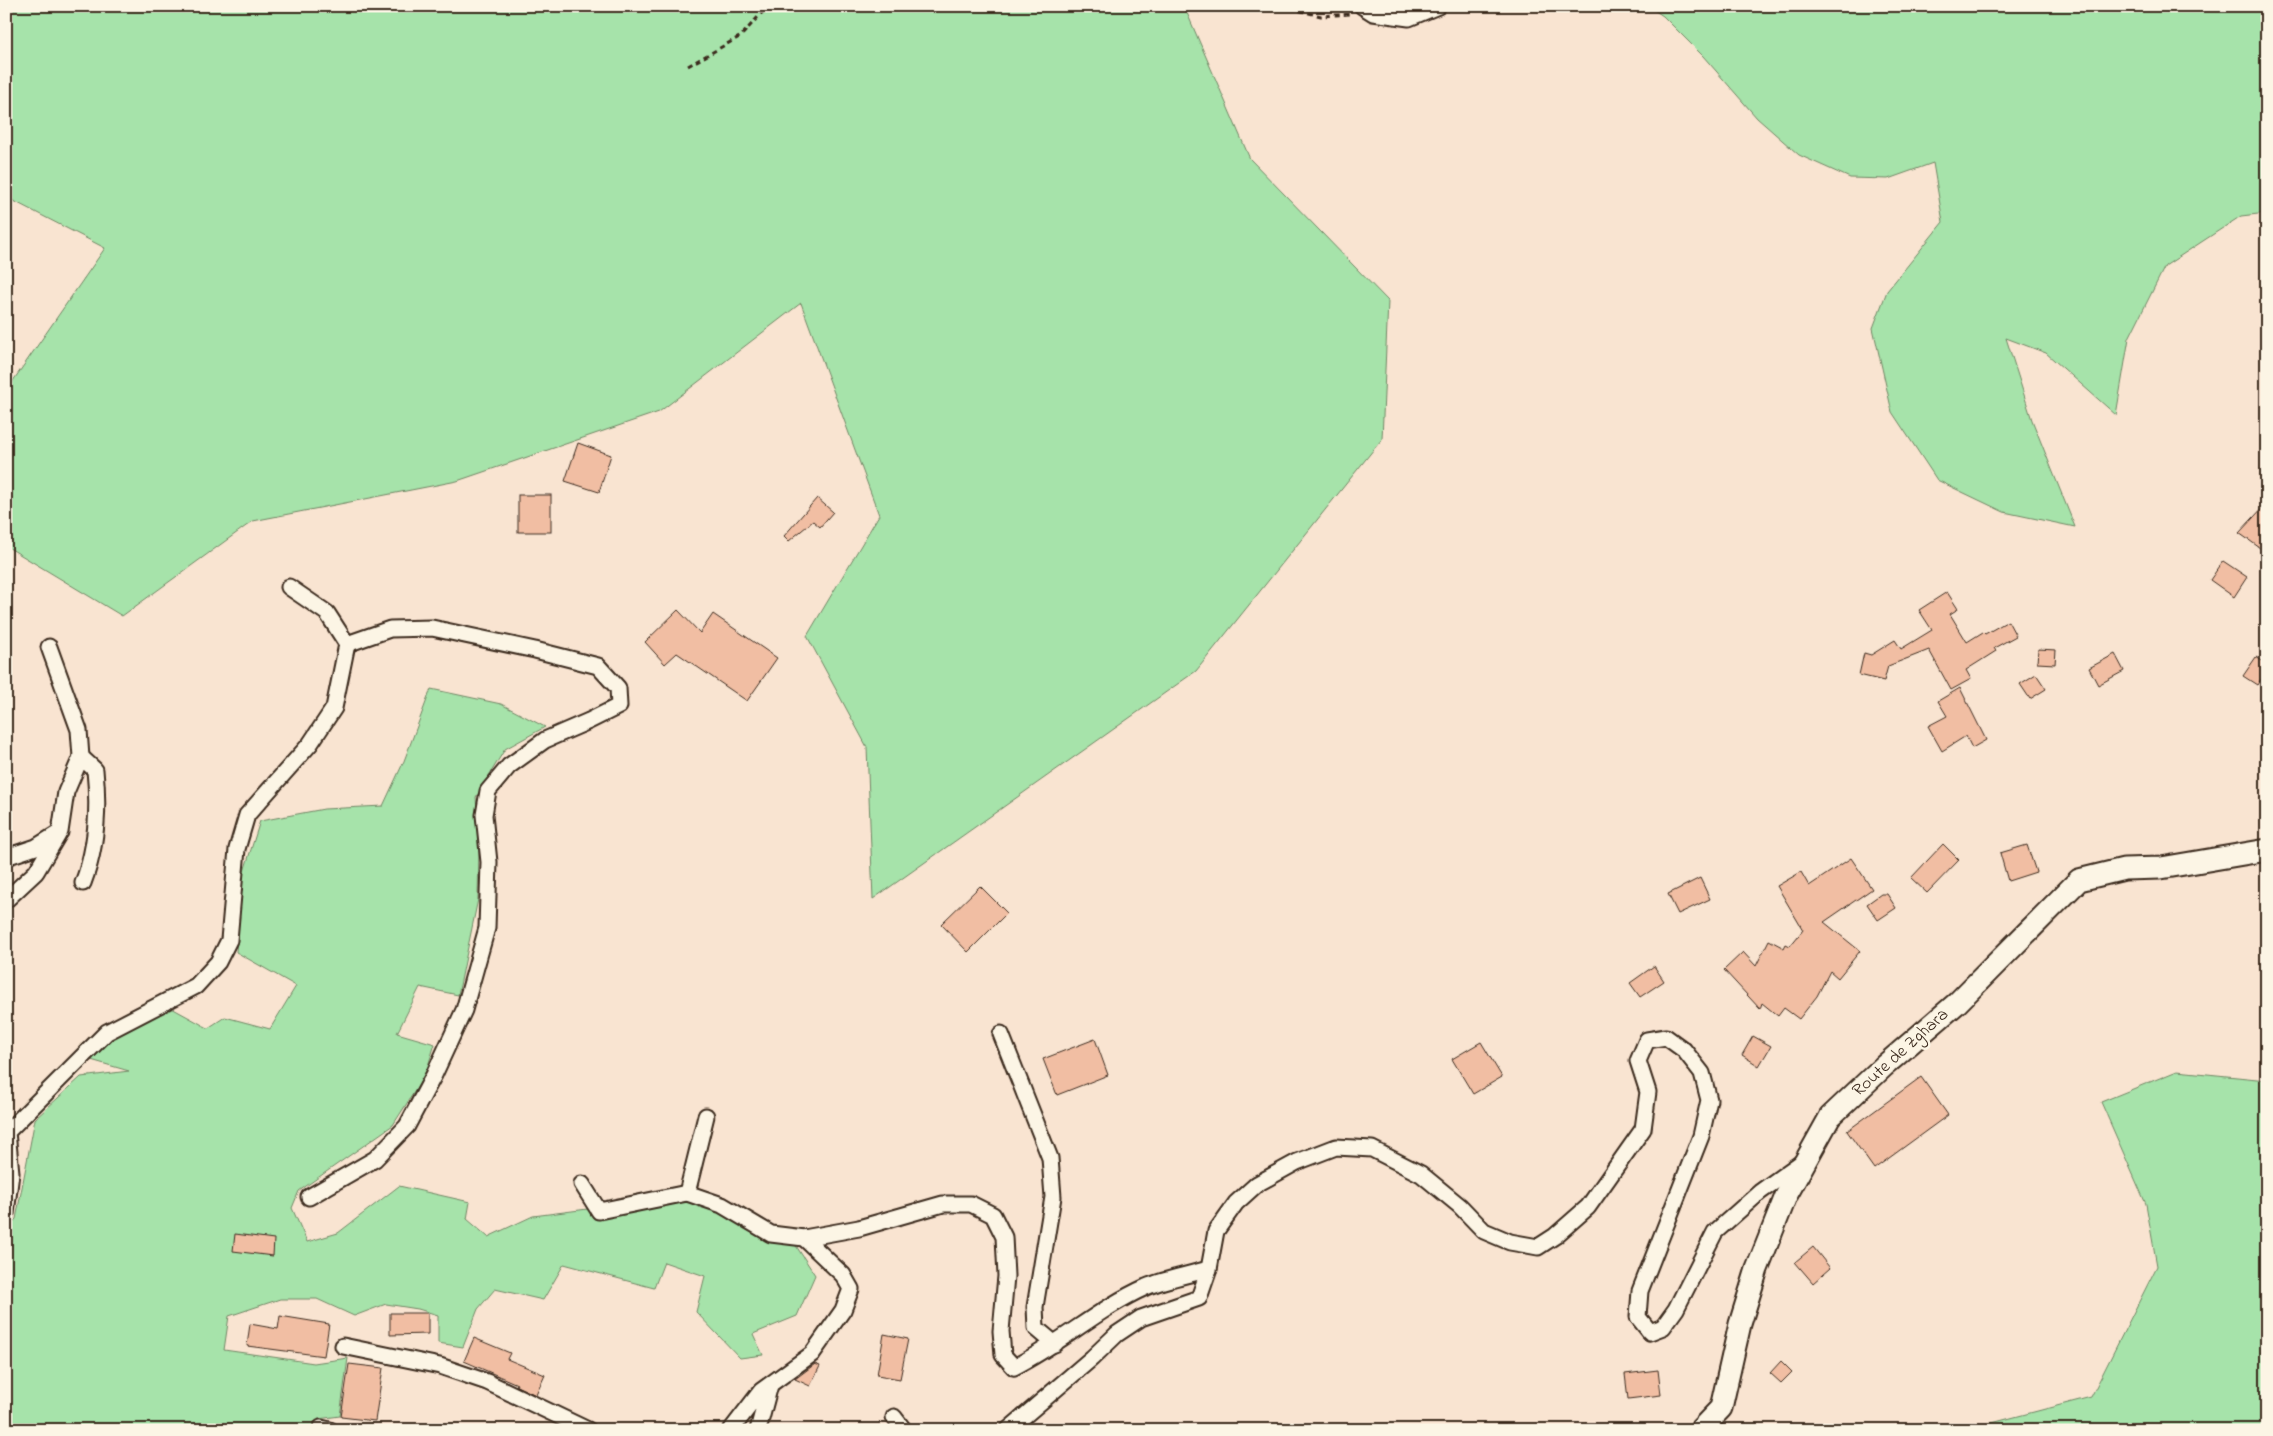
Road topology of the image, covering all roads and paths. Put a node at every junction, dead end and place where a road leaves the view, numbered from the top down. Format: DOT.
graph roads {
  1 [pos="768,6"];
  2 [pos="1282,6"];
  3 [pos="1438,6"];
  4 [pos="1368,9"];
  5 [pos="688,66"];
  6 [pos="289,587"];
  7 [pos="346,644"];
  8 [pos="49,647"];
  9 [pos="81,757"];
  10 [pos="60,832"];
  11 [pos="2267,850"];
  12 [pos="6,857"];
  13 [pos="82,883"];
  14 [pos="6,900"];
  15 [pos="1000,1034"];
  16 [pos="706,1116"];
  17 [pos="1807,1159"];
  18 [pos="582,1184"];
  19 [pos="687,1193"];
  20 [pos="309,1197"];
  21 [pos="6,1214"];
  22 [pos="804,1238"];
  23 [pos="1209,1269"];
  24 [pos="1055,1344"];
  25 [pos="343,1346"];
  26 [pos="770,1385"];
  27 [pos="894,1417"];
  28 [pos="588,1430"];
  29 [pos="731,1430"];
  30 [pos="758,1430"];
  31 [pos="904,1430"];
  32 [pos="1008,1430"];
  33 [pos="1700,1430"];
  1 -- 5 [label="path"];
  2 -- 4 [label="path"];
  3 -- 4 [label="street"];
  6 -- 7 [label="street"];
  7 -- 20 [label="street"];
  7 -- 21 [label="street"];
  8 -- 9 [label="street"];
  9 -- 10 [label="street"];
  9 -- 13 [label="street"];
  10 -- 12 [label="street"];
  10 -- 14 [label="street"];
  11 -- 17 [label="street, Route de Zghara"];
  15 -- 24 [label="street"];
  16 -- 19 [label="street"];
  17 -- 23 [label="street"];
  17 -- 33 [label="street, Route de Zghara"];
  18 -- 19 [label="street"];
  19 -- 22 [label="street"];
  22 -- 24 [label="street"];
  22 -- 26 [label="street"];
  23 -- 24 [label="street"];
  23 -- 32 [label="street"];
  25 -- 28 [label="street"];
  26 -- 29 [label="street"];
  26 -- 30 [label="street"];
  27 -- 31 [label="street"];
}
